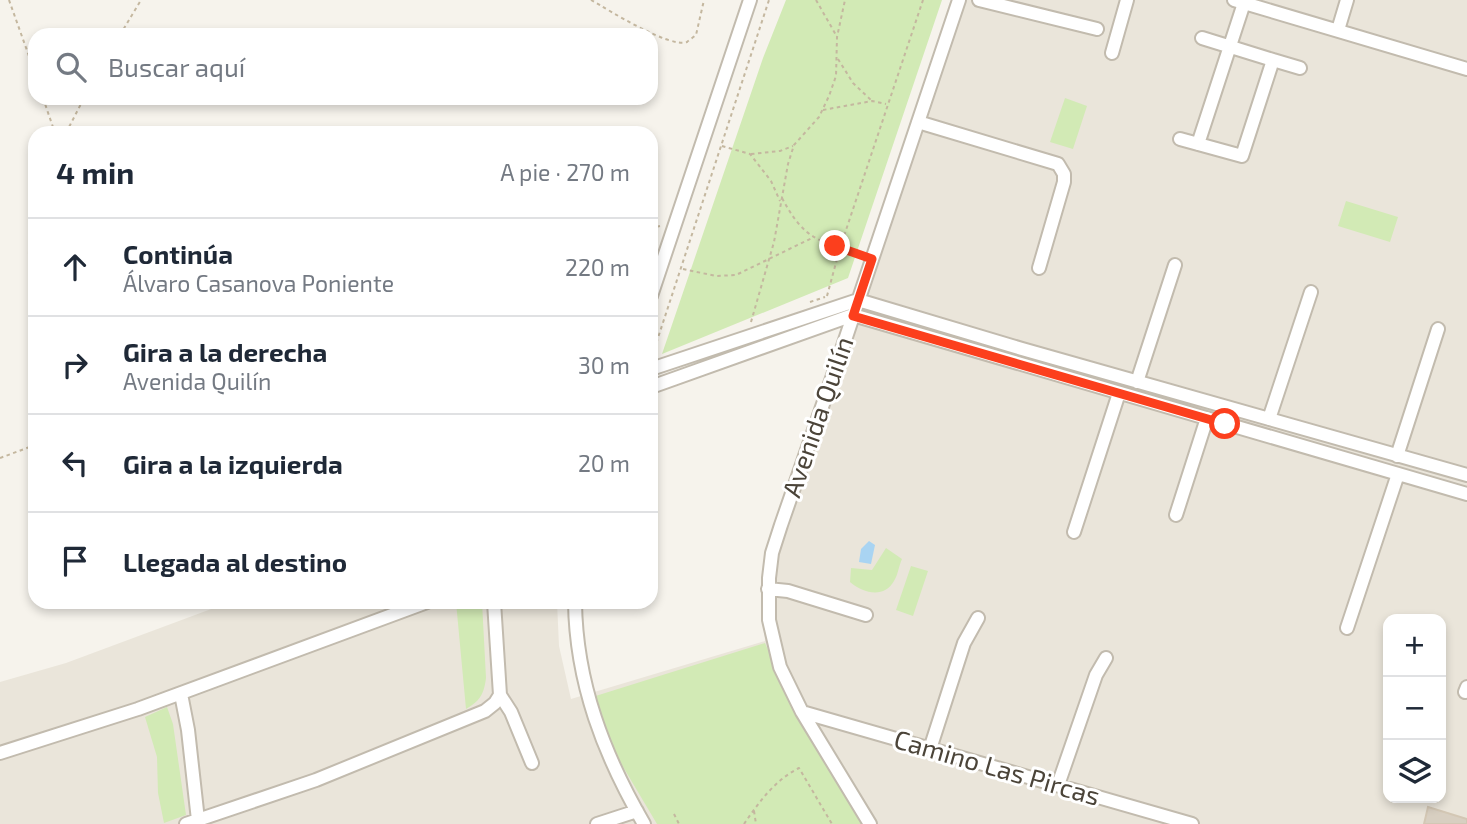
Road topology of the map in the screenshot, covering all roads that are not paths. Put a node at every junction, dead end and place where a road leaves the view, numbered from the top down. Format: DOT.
graph roads {
  1 [pos="750,0"];
  2 [pos="959,0"];
  3 [pos="979,0"];
  4 [pos="1127,0"];
  5 [pos="1348,0"];
  6 [pos="1239,1"];
  7 [pos="1271,5"];
  8 [pos="1097,29"];
  9 [pos="1338,30"];
  10 [pos="1202,38"];
  11 [pos="1230,47"];
  12 [pos="1112,54"];
  13 [pos="1273,60"];
  14 [pos="1300,68"];
  15 [pos="1467,69"];
  16 [pos="918,122"];
  17 [pos="1180,139"];
  18 [pos="1198,144"];
  19 [pos="1175,265"];
  20 [pos="1040,268"];
  21 [pos="658,275"];
  22 [pos="1311,292"];
  23 [pos="858,300"];
  24 [pos="853,316"];
  25 [pos="1438,328"];
  26 [pos="658,367"];
  27 [pos="1137,382"];
  28 [pos="658,385"];
  29 [pos="1119,393"];
  30 [pos="1229,408"];
  31 [pos="1207,418"];
  32 [pos="1269,419"];
  33 [pos="1225,424"];
  34 [pos="1397,456"];
  35 [pos="1398,474"];
  36 [pos="1467,475"];
  37 [pos="1467,494"];
  38 [pos="1176,515"];
  39 [pos="1074,532"];
  40 [pos="768,589"];
  41 [pos="408,609"];
  42 [pos="494,609"];
  43 [pos="576,609"];
  44 [pos="866,615"];
  45 [pos="978,618"];
  46 [pos="1347,628"];
  47 [pos="1106,658"];
  48 [pos="181,694"];
  49 [pos="500,695"];
  50 [pos="802,712"];
  51 [pos="930,749"];
  52 [pos="0,753"];
  53 [pos="532,763"];
  54 [pos="1058,785"];
  55 [pos="637,811"];
  56 [pos="192,822"];
  57 [pos="597,824"];
  58 [pos="644,824"];
  59 [pos="870,824"];
  60 [pos="1192,824"];
  1 -- 21 [label="street"];
  2 -- 16 [label="street, Avenida Quilín"];
  3 -- 8 [label="street"];
  4 -- 12 [label="street"];
  5 -- 9 [label="street"];
  6 -- 7 [label="street"];
  6 -- 11 [label="street"];
  7 -- 9 [label="street"];
  9 -- 15 [label="street"];
  10 -- 11 [label="street"];
  11 -- 13 [label="street"];
  11 -- 18 [label="street"];
  13 -- 14 [label="street"];
  13 -- 18 [label="street"];
  16 -- 20 [label="street"];
  16 -- 23 [label="street, Avenida Quilín"];
  17 -- 18 [label="street"];
  19 -- 27 [label="street"];
  22 -- 32 [label="street"];
  23 -- 24 [label="street, Avenida Quilín"];
  23 -- 26 [label="street"];
  23 -- 27 [label="street"];
  24 -- 28 [label="street"];
  24 -- 29 [label="street"];
  24 -- 40 [label="street, Avenida Quilín"];
  25 -- 34 [label="street"];
  27 -- 30 [label="street"];
  29 -- 31 [label="street"];
  29 -- 39 [label="street"];
  30 -- 32 [label="street"];
  30 -- 33 [label="street"];
  31 -- 33 [label="street"];
  31 -- 38 [label="street"];
  32 -- 34 [label="street"];
  33 -- 35 [label="street"];
  34 -- 36 [label="street"];
  35 -- 37 [label="street"];
  35 -- 46 [label="street"];
  40 -- 44 [label="street"];
  40 -- 50 [label="street, Avenida Quilín"];
  41 -- 48 [label="street"];
  42 -- 49 [label="street"];
  43 -- 55 [label="street"];
  45 -- 51 [label="street"];
  47 -- 54 [label="street"];
  48 -- 52 [label="street"];
  48 -- 56 [label="street"];
  49 -- 53 [label="street"];
  49 -- 56 [label="street"];
  50 -- 51 [label="street, Camino Las Pircas"];
  50 -- 59 [label="street, Avenida Quilín"];
  51 -- 54 [label="street, Camino Las Pircas"];
  54 -- 60 [label="street, Camino Las Pircas"];
  55 -- 57 [label="street"];
  55 -- 58 [label="street"];
}
